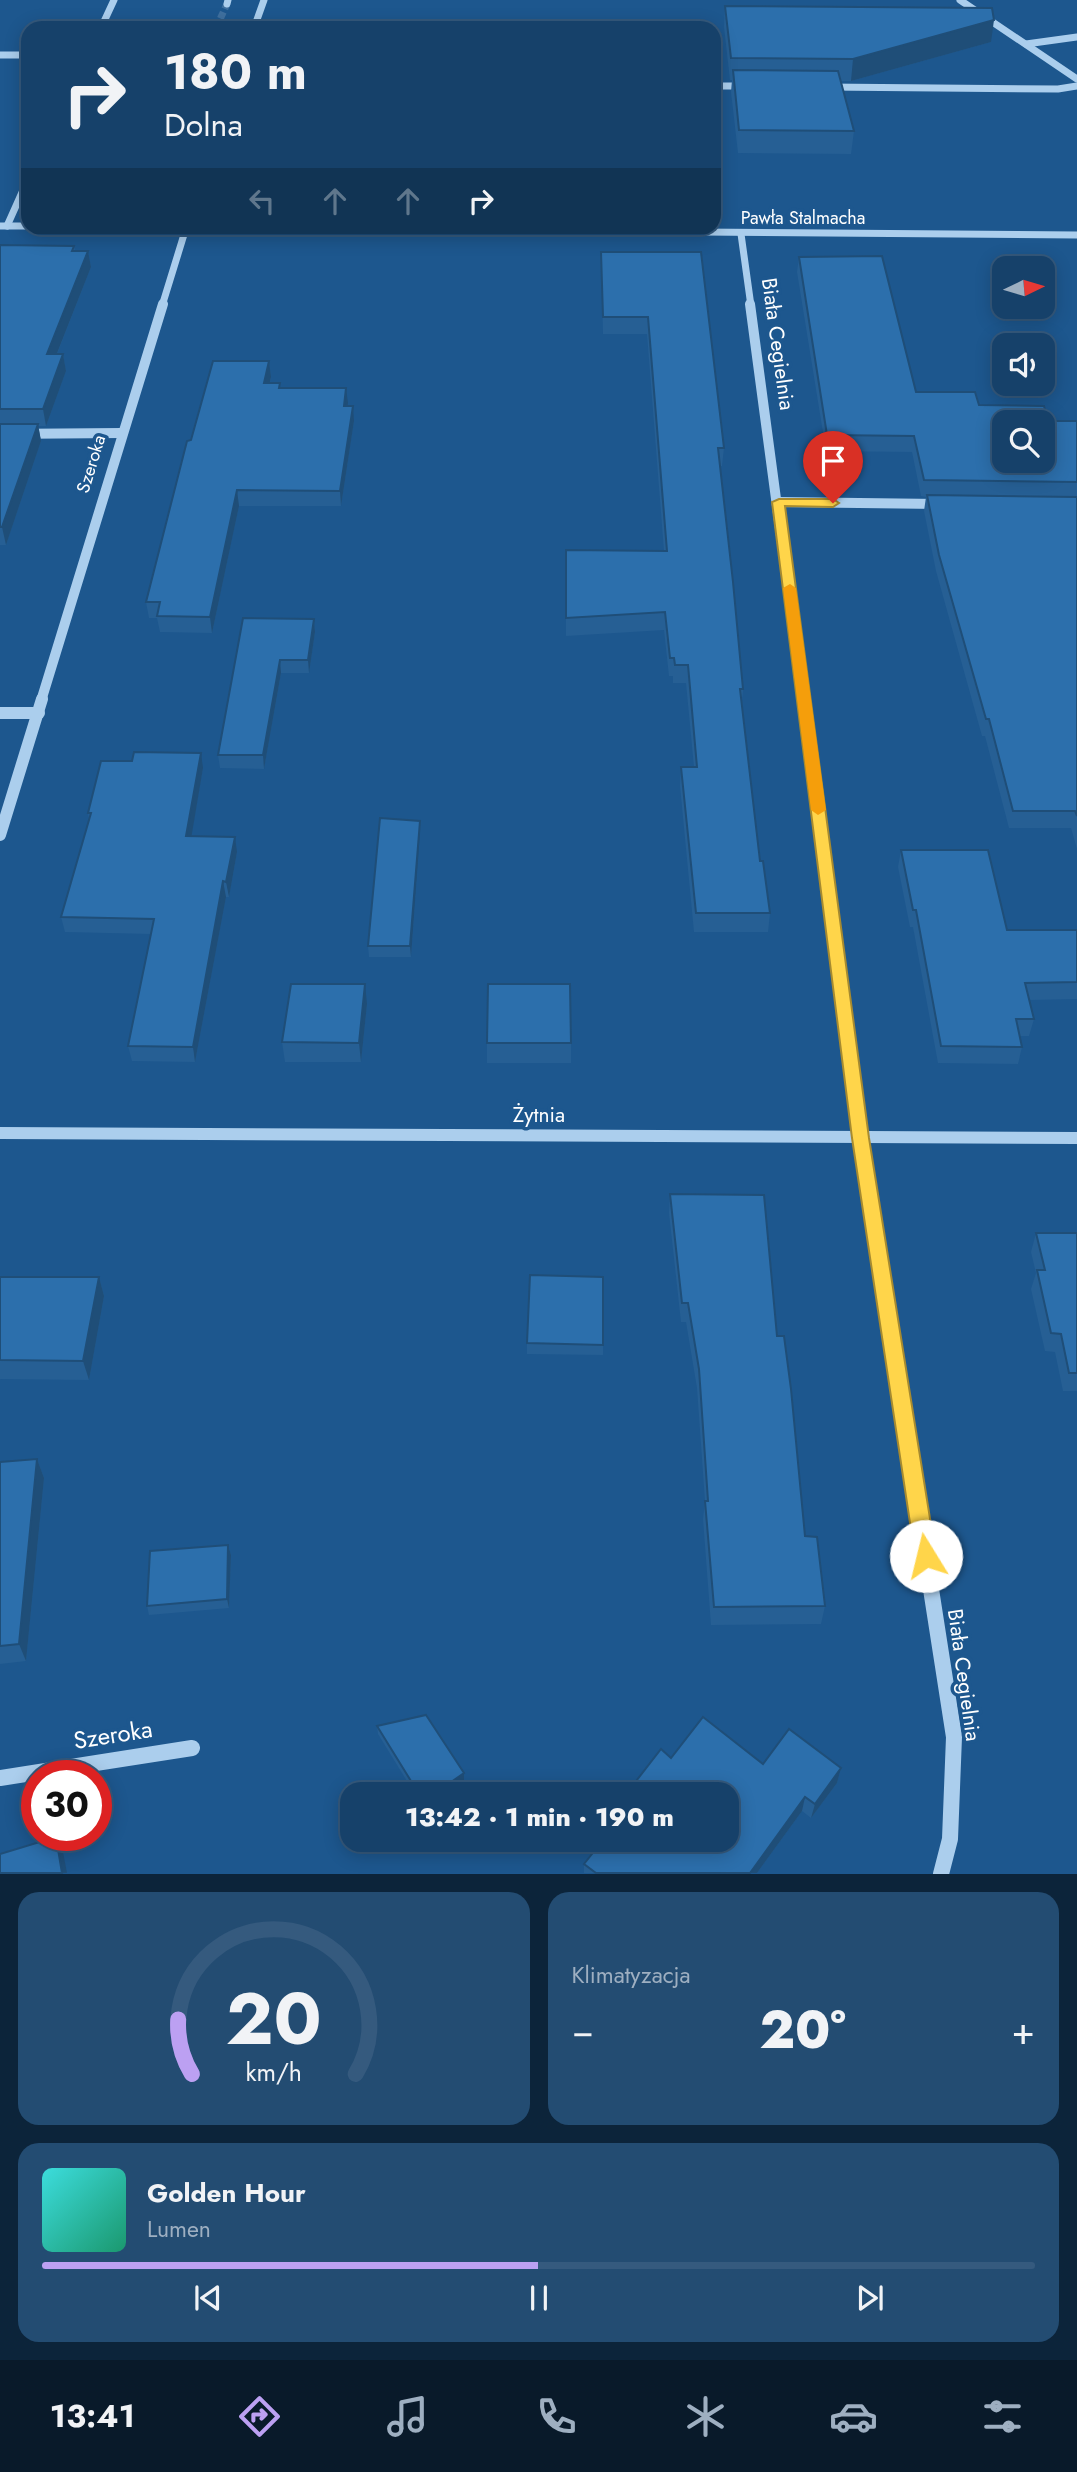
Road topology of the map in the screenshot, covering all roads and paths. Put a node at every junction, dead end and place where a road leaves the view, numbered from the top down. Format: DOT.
graph roads {
  1 [pos="114,0"];
  2 [pos="264,0"];
  3 [pos="960,0"];
  4 [pos="104,21"];
  5 [pos="256,21"];
  6 [pos="1077,37"];
  7 [pos="1026,44"];
  8 [pos="0,55"];
  9 [pos="21,55"];
  10 [pos="1077,79"];
  11 [pos="721,86"];
  12 [pos="755,86"];
  13 [pos="1077,86"];
  14 [pos="810,87"];
  15 [pos="21,193"];
  16 [pos="4,226"];
  17 [pos="721,234"];
  18 [pos="741,234"];
  19 [pos="185,235"];
  20 [pos="1077,235"];
  21 [pos="122,433"];
  22 [pos="0,434"];
  23 [pos="779,502"];
  24 [pos="955,504"];
  25 [pos="0,713"];
  26 [pos="39,713"];
  27 [pos="0,835"];
  28 [pos="0,1133"];
  29 [pos="861,1138"];
  30 [pos="1077,1138"];
  31 [pos="192,1748"];
  32 [pos="0,1777"];
  33 [pos="941,1874"];
  1 -- 4 [label="street"];
  2 -- 5 [label="street"];
  3 -- 7 [label="street"];
  6 -- 7 [label="street"];
  7 -- 10 [label="street"];
  8 -- 9 [label="street"];
  11 -- 12 [label="street"];
  13 -- 14 [label="street"];
  15 -- 16 [label="street"];
  17 -- 18 [label="street, Pawła Stalmacha"];
  18 -- 20 [label="street, Pawła Stalmacha"];
  18 -- 23 [label="street, Biała Cegielnia"];
  19 -- 21 [label="street, Szeroka"];
  21 -- 22 [label="street"];
  21 -- 26 [label="street, Szeroka"];
  23 -- 24 [label="street"];
  23 -- 29 [label="street, Biała Cegielnia"];
  25 -- 26 [label="street"];
  26 -- 27 [label="street, Szeroka"];
  28 -- 29 [label="street, Żytnia"];
  29 -- 30 [label="street, Żytnia"];
  29 -- 33 [label="street, Biała Cegielnia"];
  31 -- 32 [label="street, Szeroka"];
}
